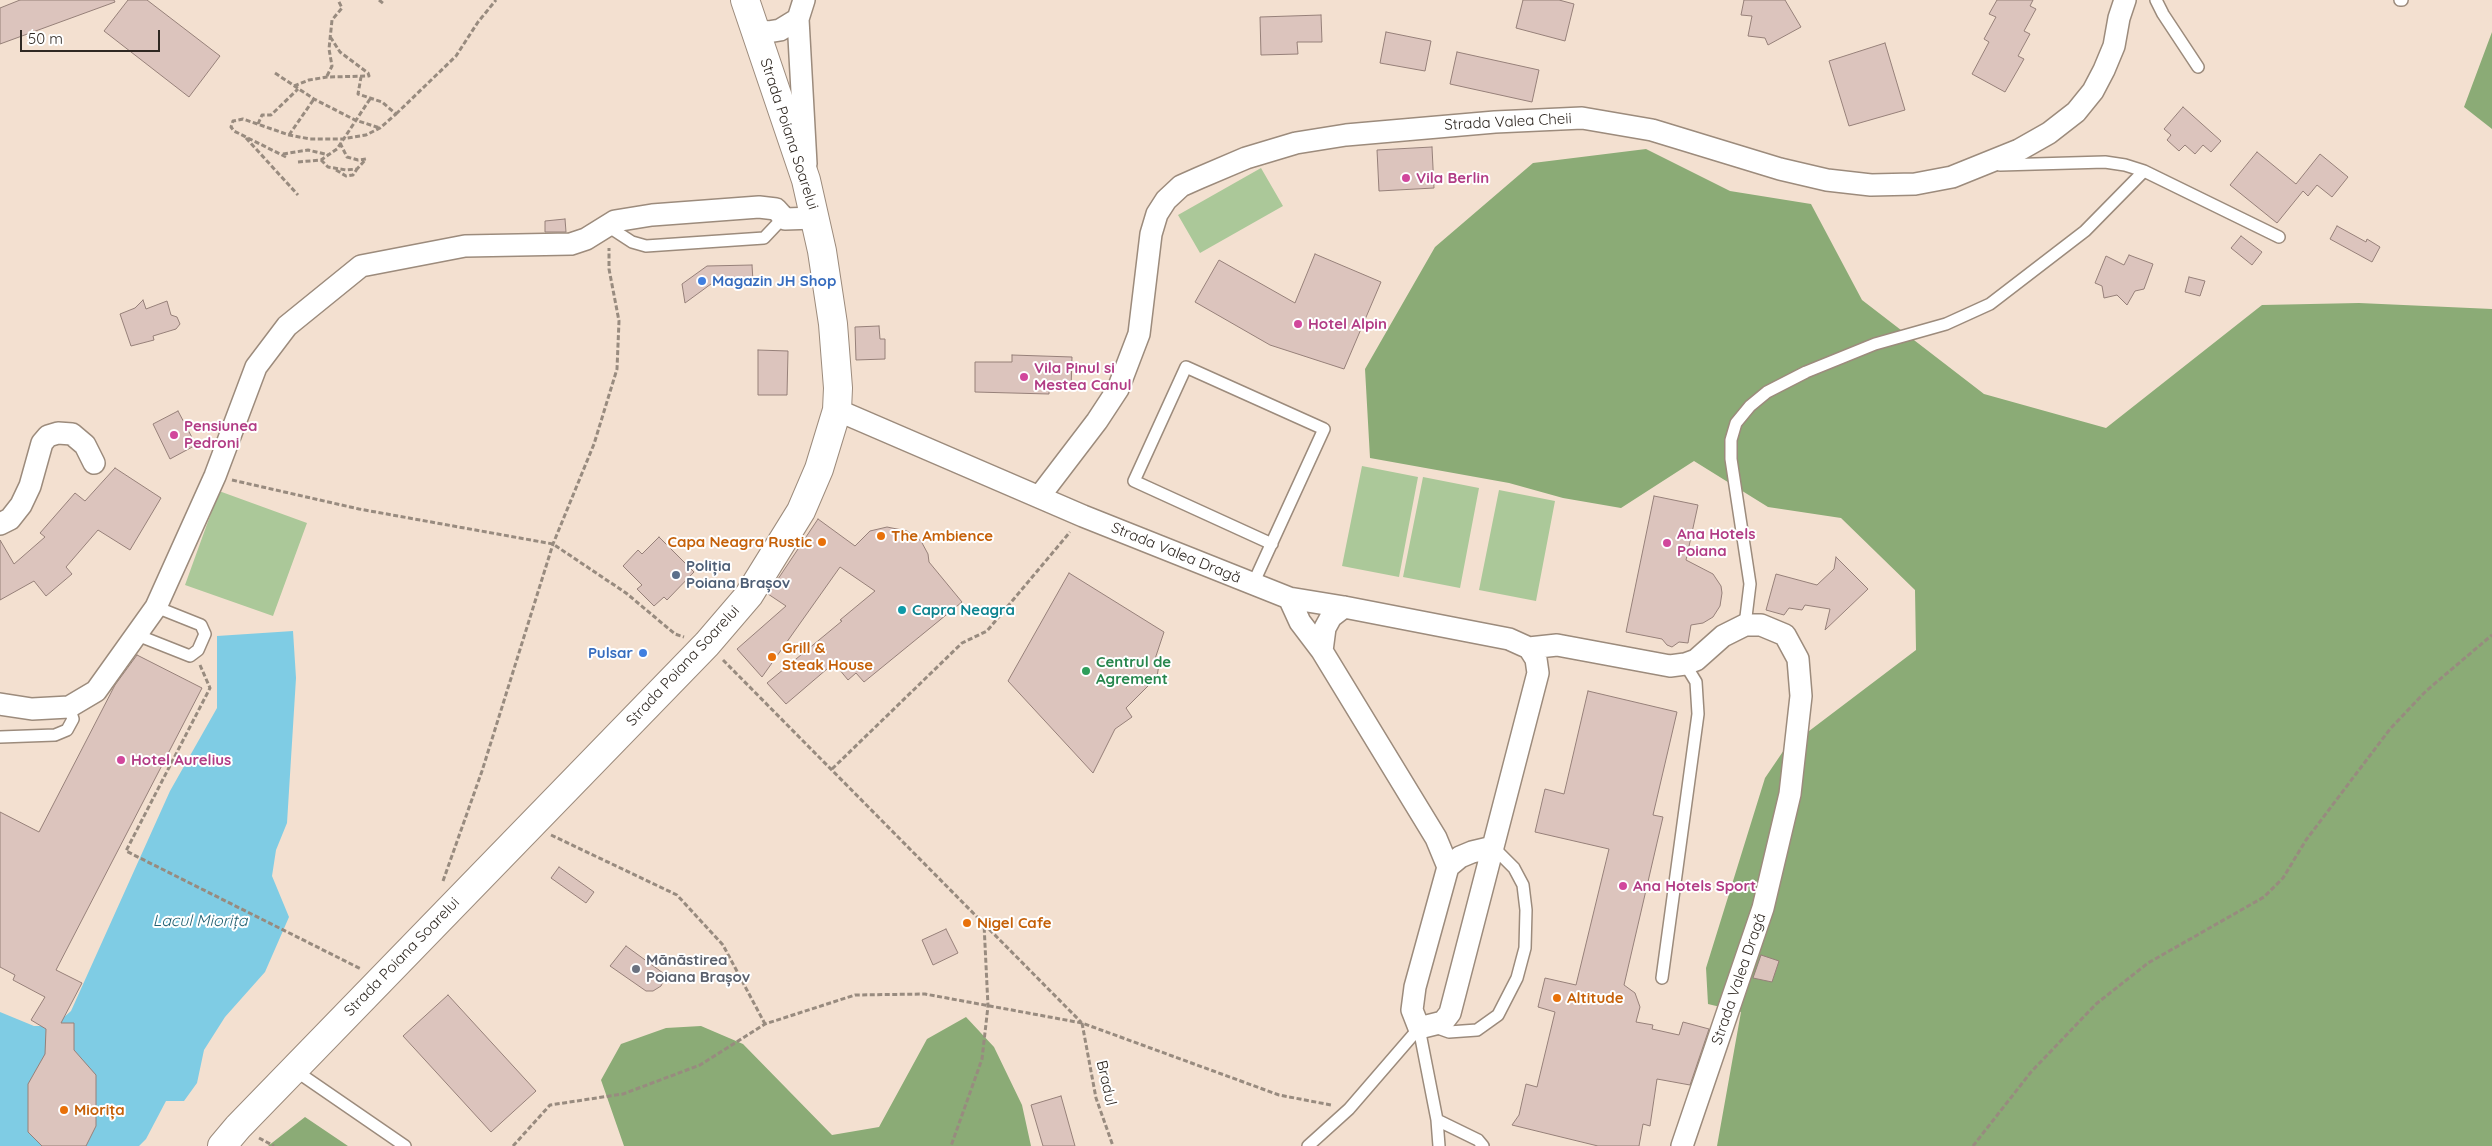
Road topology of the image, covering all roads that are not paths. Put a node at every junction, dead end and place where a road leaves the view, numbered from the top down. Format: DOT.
graph roads {
  1 [pos="745,0"];
  2 [pos="2125,0"];
  3 [pos="2156,0"];
  4 [pos="801,9"];
  5 [pos="755,30"];
  6 [pos="2198,67"];
  7 [pos="1985,165"];
  8 [pos="2144,171"];
  9 [pos="806,180"];
  10 [pos="815,218"];
  11 [pos="783,220"];
  12 [pos="613,229"];
  13 [pos="2279,237"];
  14 [pos="837,410"];
  15 [pos="94,463"];
  16 [pos="1039,497"];
  17 [pos="0,524"];
  18 [pos="1272,544"];
  19 [pos="1253,584"];
  20 [pos="1289,598"];
  21 [pos="1344,606"];
  22 [pos="156,607"];
  23 [pos="1745,625"];
  24 [pos="137,635"];
  25 [pos="1530,648"];
  26 [pos="1322,651"];
  27 [pos="1685,664"];
  28 [pos="0,704"];
  29 [pos="69,707"];
  30 [pos="0,737"];
  31 [pos="1493,847"];
  32 [pos="1448,867"];
  33 [pos="1662,978"];
  34 [pos="1426,1027"];
  35 [pos="293,1070"];
  36 [pos="1437,1120"];
  37 [pos="222,1146"];
  38 [pos="405,1146"];
  39 [pos="1308,1146"];
  40 [pos="1439,1146"];
  41 [pos="1483,1146"];
  42 [pos="1682,1146"];
  1 -- 5 [label="street, Strada Poiana Soarelui"];
  2 -- 7 [label="street, Strada Valea Cheii"];
  3 -- 6 [label="lane"];
  4 -- 5 [label="street"];
  4 -- 9 [label="street"];
  5 -- 9 [label="street, Strada Poiana Soarelui"];
  7 -- 8 [label="lane"];
  7 -- 16 [label="street, Strada Valea Cheii"];
  8 -- 13 [label="lane"];
  8 -- 23 [label="lane"];
  9 -- 10 [label="street, Strada Poiana Soarelui"];
  10 -- 11 [label="street"];
  10 -- 14 [label="street, Strada Poiana Soarelui"];
  11 -- 12 [label="lane"];
  11 -- 12 [label="street"];
  12 -- 22 [label="street"];
  14 -- 16 [label="street, Strada Valea Dragă"];
  14 -- 35 [label="street, Strada Poiana Soarelui"];
  15 -- 17 [label="street"];
  16 -- 19 [label="street, Strada Valea Dragă"];
  18 -- 18 [label="lane"];
  18 -- 19 [label="lane"];
  19 -- 20 [label="street, Strada Valea Dragă"];
  20 -- 21 [label="street, Strada Valea Dragă"];
  20 -- 26 [label="street"];
  21 -- 25 [label="street, Strada Valea Dragă"];
  21 -- 26 [label="street"];
  22 -- 24 [label="street"];
  22 -- 24 [label="lane"];
  23 -- 27 [label="street"];
  23 -- 42 [label="street, Strada Valea Dragă"];
  24 -- 29 [label="street"];
  25 -- 27 [label="street, Strada Valea Dragă"];
  25 -- 31 [label="street"];
  26 -- 32 [label="street"];
  27 -- 33 [label="lane"];
  28 -- 29 [label="street"];
  29 -- 30 [label="lane"];
  31 -- 32 [label="street"];
  31 -- 34 [label="street"];
  31 -- 34 [label="lane"];
  32 -- 34 [label="street"];
  34 -- 36 [label="lane"];
  34 -- 39 [label="lane"];
  35 -- 37 [label="street, Strada Poiana Soarelui"];
  35 -- 38 [label="lane"];
  36 -- 40 [label="lane"];
  36 -- 41 [label="lane"];
}
